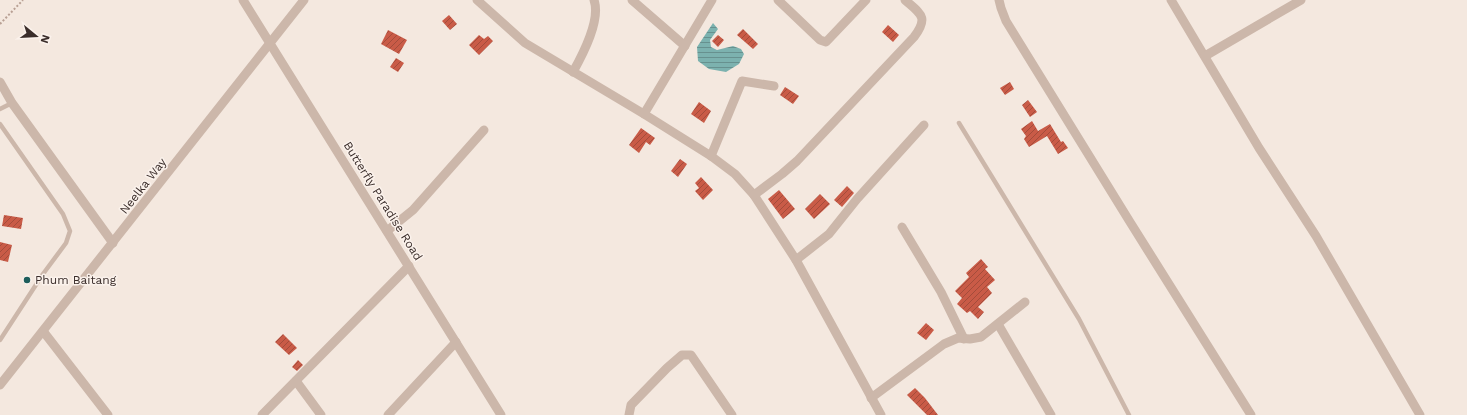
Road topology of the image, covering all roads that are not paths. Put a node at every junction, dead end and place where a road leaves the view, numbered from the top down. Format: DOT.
graph roads {
  1 [pos="243,0"];
  2 [pos="304,0"];
  3 [pos="477,0"];
  4 [pos="594,0"];
  5 [pos="632,0"];
  6 [pos="712,0"];
  7 [pos="778,0"];
  8 [pos="866,0"];
  9 [pos="905,0"];
  10 [pos="999,0"];
  11 [pos="1171,0"];
  12 [pos="1301,0"];
  13 [pos="269,44"];
  14 [pos="685,46"];
  15 [pos="1205,56"];
  16 [pos="573,72"];
  17 [pos="0,82"];
  18 [pos="774,86"];
  19 [pos="12,103"];
  20 [pos="0,109"];
  21 [pos="644,114"];
  22 [pos="959,123"];
  23 [pos="0,124"];
  24 [pos="924,125"];
  25 [pos="484,130"];
  26 [pos="711,156"];
  27 [pos="754,195"];
  28 [pos="902,226"];
  29 [pos="387,231"];
  30 [pos="113,243"];
  31 [pos="796,260"];
  32 [pos="409,266"];
  33 [pos="1025,302"];
  34 [pos="998,324"];
  35 [pos="43,331"];
  36 [pos="964,338"];
  37 [pos="0,340"];
  38 [pos="456,342"];
  39 [pos="296,381"];
  40 [pos="0,385"];
  41 [pos="871,398"];
  42 [pos="108,415"];
  43 [pos="262,415"];
  44 [pos="321,415"];
  45 [pos="388,415"];
  46 [pos="501,415"];
  47 [pos="629,415"];
  48 [pos="637,415"];
  49 [pos="732,415"];
  50 [pos="882,415"];
  51 [pos="1051,415"];
  52 [pos="1129,415"];
  53 [pos="1251,415"];
  54 [pos="1420,415"];
  1 -- 13 [label="street, Butterfly Paradise Road"];
  2 -- 13 [label="street, Neelka Way"];
  3 -- 16 [label="street"];
  4 -- 16 [label="street"];
  5 -- 14 [label="street"];
  6 -- 14 [label="street"];
  7 -- 8 [label="street"];
  9 -- 27 [label="street"];
  10 -- 53 [label="street"];
  11 -- 15 [label="street"];
  12 -- 15 [label="street"];
  13 -- 29 [label="street, Butterfly Paradise Road"];
  13 -- 30 [label="street, Neelka Way"];
  14 -- 21 [label="street"];
  15 -- 54 [label="street"];
  16 -- 21 [label="street"];
  17 -- 19 [label="street"];
  18 -- 26 [label="street"];
  19 -- 20 [label="lane"];
  19 -- 30 [label="street"];
  21 -- 26 [label="street"];
  22 -- 52 [label="lane"];
  23 -- 37 [label="lane"];
  24 -- 31 [label="street"];
  25 -- 29 [label="street"];
  26 -- 27 [label="street"];
  27 -- 31 [label="street"];
  28 -- 36 [label="street"];
  29 -- 32 [label="street, Butterfly Paradise Road"];
  30 -- 35 [label="street, Neelka Way"];
  31 -- 41 [label="street"];
  32 -- 38 [label="street, Butterfly Paradise Road"];
  32 -- 39 [label="street"];
  33 -- 34 [label="street"];
  34 -- 36 [label="street"];
  34 -- 51 [label="street"];
  35 -- 40 [label="street, Neelka Way"];
  35 -- 42 [label="street"];
  36 -- 41 [label="street"];
  38 -- 45 [label="street"];
  38 -- 46 [label="street, Butterfly Paradise Road"];
  39 -- 43 [label="street"];
  39 -- 44 [label="street"];
  41 -- 50 [label="street"];
  47 -- 48 [label="street"];
  47 -- 49 [label="street"];
}
